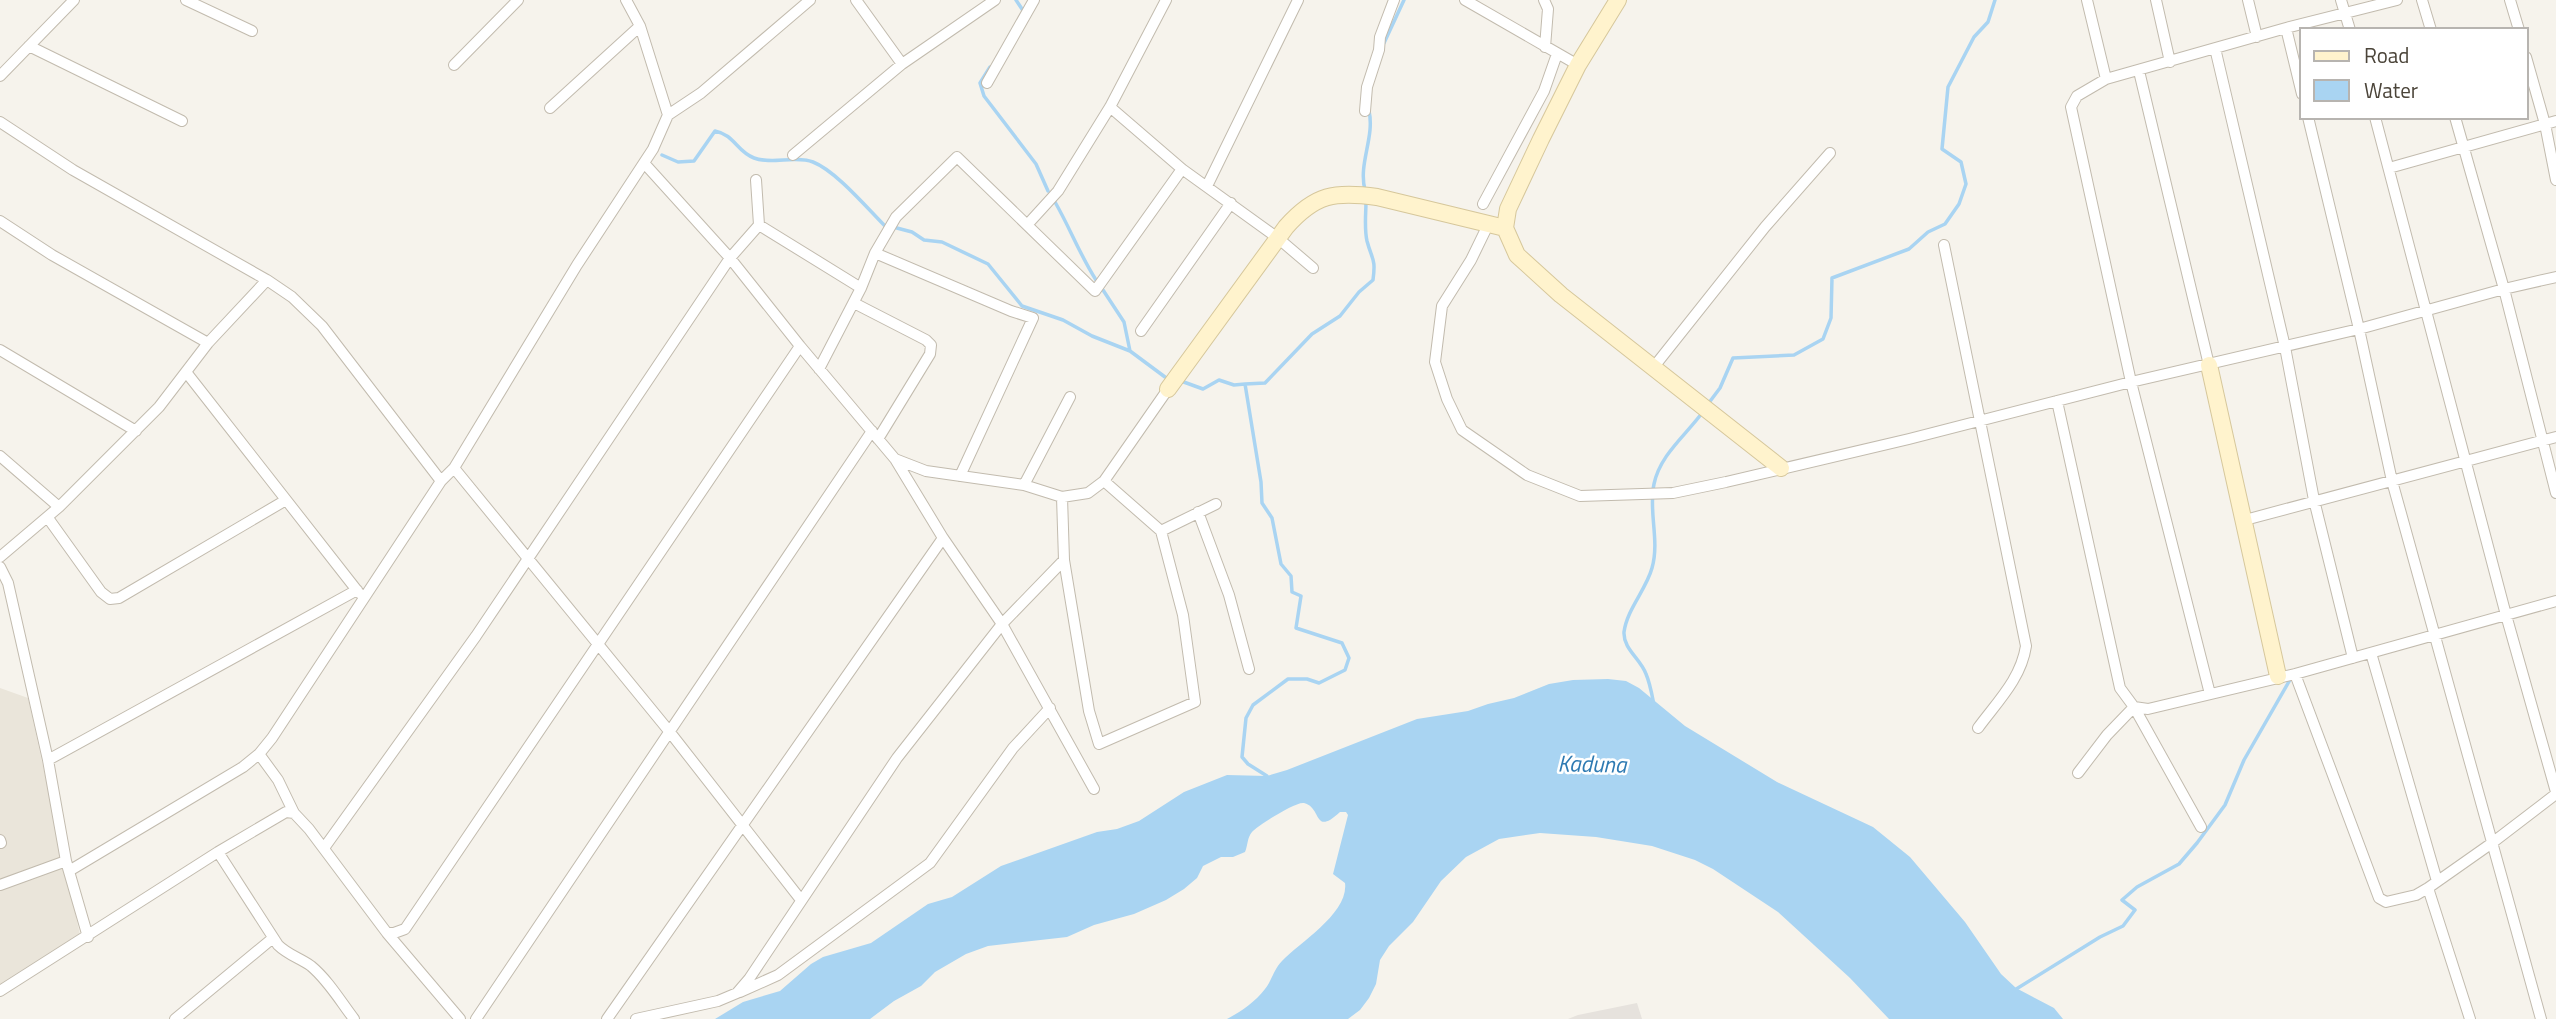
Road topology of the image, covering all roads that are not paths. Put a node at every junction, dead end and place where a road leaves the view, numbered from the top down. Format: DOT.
graph roads {
  1 [pos="74,0"];
  2 [pos="186,0"];
  3 [pos="518,0"];
  4 [pos="626,0"];
  5 [pos="810,0"];
  6 [pos="856,0"];
  7 [pos="995,0"];
  8 [pos="1034,0"];
  9 [pos="1166,0"];
  10 [pos="1298,0"];
  11 [pos="1394,0"];
  12 [pos="1465,0"];
  13 [pos="1544,0"];
  14 [pos="1618,0"];
  15 [pos="2087,0"];
  16 [pos="2156,0"];
  17 [pos="2248,0"];
  18 [pos="2341,0"];
  19 [pos="2397,0"];
  20 [pos="2423,0"];
  21 [pos="2510,0"];
  22 [pos="2345,13"];
  23 [pos="640,26"];
  24 [pos="2286,28"];
  25 [pos="2349,28"];
  26 [pos="2430,28"];
  27 [pos="2518,28"];
  28 [pos="251,31"];
  29 [pos="2257,37"];
  30 [pos="29,46"];
  31 [pos="1545,47"];
  32 [pos="2215,48"];
  33 [pos="1557,54"];
  34 [pos="2170,62"];
  35 [pos="2528,62"];
  36 [pos="902,64"];
  37 [pos="454,65"];
  38 [pos="1578,65"];
  39 [pos="2139,71"];
  40 [pos="0,76"];
  41 [pos="2106,79"];
  42 [pos="987,83"];
  43 [pos="2300,86"];
  44 [pos="1110,107"];
  45 [pos="551,108"];
  46 [pos="1365,111"];
  47 [pos="668,115"];
  48 [pos="2308,119"];
  49 [pos="2376,119"];
  50 [pos="2456,119"];
  51 [pos="182,121"];
  52 [pos="0,122"];
  53 [pos="2550,122"];
  54 [pos="2463,148"];
  55 [pos="1830,153"];
  56 [pos="793,155"];
  57 [pos="644,163"];
  58 [pos="2389,168"];
  59 [pos="1182,169"];
  60 [pos="756,180"];
  61 [pos="2556,180"];
  62 [pos="1207,186"];
  63 [pos="1231,203"];
  64 [pos="1483,204"];
  65 [pos="0,221"];
  66 [pos="759,225"];
  67 [pos="1027,225"];
  68 [pos="1488,225"];
  69 [pos="1505,228"];
  70 [pos="1279,239"];
  71 [pos="1944,246"];
  72 [pos="875,253"];
  73 [pos="730,258"];
  74 [pos="1313,268"];
  75 [pos="2556,278"];
  76 [pos="267,280"];
  77 [pos="861,288"];
  78 [pos="2504,289"];
  79 [pos="854,303"];
  80 [pos="2428,312"];
  81 [pos="2360,329"];
  82 [pos="1141,331"];
  83 [pos="208,343"];
  84 [pos="800,346"];
  85 [pos="2285,347"];
  86 [pos="0,350"];
  87 [pos="2209,365"];
  88 [pos="1653,368"];
  89 [pos="819,369"];
  90 [pos="186,372"];
  91 [pos="2131,382"];
  92 [pos="1168,389"];
  93 [pos="1070,397"];
  94 [pos="2057,401"];
  95 [pos="1981,421"];
  96 [pos="136,431"];
  97 [pos="875,435"];
  98 [pos="2556,437"];
  99 [pos="2542,440"];
  100 [pos="0,456"];
  101 [pos="895,459"];
  102 [pos="2465,462"];
  103 [pos="454,468"];
  104 [pos="1780,468"];
  105 [pos="960,476"];
  106 [pos="441,481"];
  107 [pos="1104,481"];
  108 [pos="2392,481"];
  109 [pos="1024,485"];
  110 [pos="2556,493"];
  111 [pos="1062,497"];
  112 [pos="286,500"];
  113 [pos="2314,500"];
  114 [pos="1216,503"];
  115 [pos="59,507"];
  116 [pos="1198,512"];
  117 [pos="48,518"];
  118 [pos="2245,520"];
  119 [pos="1161,531"];
  120 [pos="943,538"];
  121 [pos="0,557"];
  122 [pos="528,559"];
  123 [pos="1064,560"];
  124 [pos="0,570"];
  125 [pos="357,590"];
  126 [pos="365,600"];
  127 [pos="2556,601"];
  128 [pos="2506,615"];
  129 [pos="1002,624"];
  130 [pos="2433,636"];
  131 [pos="597,644"];
  132 [pos="2371,653"];
  133 [pos="2353,658"];
  134 [pos="1249,669"];
  135 [pos="2295,674"];
  136 [pos="2278,676"];
  137 [pos="2210,694"];
  138 [pos="2134,707"];
  139 [pos="1050,708"];
  140 [pos="1978,728"];
  141 [pos="670,732"];
  142 [pos="258,754"];
  143 [pos="48,760"];
  144 [pos="2078,773"];
  145 [pos="1094,789"];
  146 [pos="2556,793"];
  147 [pos="294,813"];
  148 [pos="743,826"];
  149 [pos="2201,827"];
  150 [pos="2493,843"];
  151 [pos="324,848"];
  152 [pos="218,852"];
  153 [pos="68,866"];
  154 [pos="2432,884"];
  155 [pos="0,885"];
  156 [pos="801,900"];
  157 [pos="387,933"];
  158 [pos="88,936"];
  159 [pos="273,938"];
  160 [pos="0,991"];
  161 [pos="737,993"];
  162 [pos="175,1019"];
  163 [pos="354,1019"];
  164 [pos="460,1019"];
  165 [pos="476,1019"];
  166 [pos="607,1019"];
  167 [pos="636,1019"];
  168 [pos="2470,1019"];
  169 [pos="2541,1019"];
  1 -- 30 [label="street"];
  2 -- 28 [label="street"];
  3 -- 37 [label="street"];
  4 -- 23 [label="street"];
  5 -- 47 [label="street"];
  6 -- 36 [label="street"];
  7 -- 36 [label="street"];
  8 -- 42 [label="street"];
  9 -- 44 [label="street"];
  10 -- 62 [label="street"];
  11 -- 46 [label="street"];
  12 -- 31 [label="street"];
  13 -- 31 [label="street"];
  14 -- 38 [label="street"];
  15 -- 41 [label="street"];
  16 -- 34 [label="street"];
  17 -- 29 [label="street"];
  18 -- 22 [label="street"];
  19 -- 22 [label="street"];
  20 -- 26 [label="street"];
  21 -- 27 [label="street"];
  22 -- 24 [label="street"];
  22 -- 25 [label="street"];
  23 -- 45 [label="street"];
  23 -- 47 [label="street"];
  24 -- 29 [label="street"];
  24 -- 43 [label="street"];
  29 -- 32 [label="street"];
  30 -- 40 [label="street"];
  30 -- 51 [label="street"];
  31 -- 33 [label="street"];
  32 -- 34 [label="street"];
  32 -- 85 [label="street"];
  33 -- 38 [label="street"];
  33 -- 64 [label="street"];
  34 -- 39 [label="street"];
  35 -- 53 [label="street"];
  36 -- 56 [label="street"];
  38 -- 69 [label="street"];
  39 -- 41 [label="street"];
  39 -- 87 [label="street"];
  41 -- 91 [label="street"];
  44 -- 59 [label="street"];
  44 -- 67 [label="street"];
  47 -- 57 [label="street"];
  48 -- 81 [label="street"];
  49 -- 58 [label="street"];
  50 -- 54 [label="street"];
  52 -- 76 [label="street"];
  53 -- 54 [label="street"];
  53 -- 61 [label="street"];
  54 -- 58 [label="street"];
  54 -- 78 [label="street"];
  55 -- 88 [label="street"];
  57 -- 73 [label="street"];
  57 -- 103 [label="street"];
  58 -- 80 [label="street"];
  59 -- 62 [label="street"];
  59 -- 67 [label="street"];
  60 -- 66 [label="street"];
  62 -- 63 [label="street"];
  63 -- 70 [label="street"];
  63 -- 82 [label="street"];
  65 -- 83 [label="street"];
  66 -- 73 [label="street"];
  66 -- 77 [label="street"];
  67 -- 72 [label="street"];
  68 -- 69 [label="street"];
  68 -- 70 [label="street"];
  68 -- 104 [label="street"];
  69 -- 88 [label="street"];
  70 -- 74 [label="street"];
  70 -- 92 [label="street"];
  71 -- 95 [label="street"];
  72 -- 77 [label="street"];
  72 -- 105 [label="street"];
  73 -- 84 [label="street"];
  73 -- 122 [label="street"];
  75 -- 78 [label="street"];
  76 -- 83 [label="street"];
  76 -- 106 [label="street"];
  77 -- 79 [label="street"];
  78 -- 80 [label="street"];
  78 -- 99 [label="street"];
  79 -- 89 [label="street"];
  79 -- 97 [label="street"];
  80 -- 81 [label="street"];
  80 -- 102 [label="street"];
  81 -- 85 [label="street"];
  81 -- 108 [label="street"];
  83 -- 90 [label="street"];
  84 -- 89 [label="street"];
  84 -- 131 [label="street"];
  85 -- 87 [label="street"];
  85 -- 113 [label="street"];
  86 -- 96 [label="street"];
  87 -- 91 [label="street"];
  87 -- 118 [label="street"];
  88 -- 104 [label="street"];
  89 -- 97 [label="street"];
  90 -- 96 [label="street"];
  90 -- 112 [label="street"];
  91 -- 94 [label="street"];
  91 -- 137 [label="street"];
  92 -- 107 [label="street"];
  93 -- 109 [label="street"];
  94 -- 95 [label="street"];
  94 -- 138 [label="street"];
  95 -- 104 [label="street"];
  95 -- 140 [label="street"];
  96 -- 115 [label="street"];
  97 -- 101 [label="street"];
  97 -- 141 [label="street"];
  98 -- 99 [label="street"];
  99 -- 102 [label="street"];
  99 -- 110 [label="street"];
  100 -- 115 [label="street"];
  101 -- 105 [label="street"];
  101 -- 120 [label="street"];
  102 -- 108 [label="street"];
  102 -- 128 [label="street"];
  103 -- 106 [label="street"];
  103 -- 122 [label="street"];
  105 -- 109 [label="street"];
  106 -- 126 [label="street"];
  107 -- 111 [label="street"];
  107 -- 119 [label="street"];
  108 -- 113 [label="street"];
  108 -- 130 [label="street"];
  109 -- 111 [label="street"];
  111 -- 123 [label="street"];
  112 -- 117 [label="street"];
  112 -- 125 [label="street"];
  113 -- 118 [label="street"];
  113 -- 133 [label="street"];
  114 -- 116 [label="street"];
  115 -- 117 [label="street"];
  116 -- 119 [label="street"];
  116 -- 134 [label="street"];
  117 -- 121 [label="street"];
  118 -- 136 [label="street"];
  119 -- 123 [label="street"];
  120 -- 129 [label="street"];
  120 -- 148 [label="street"];
  122 -- 131 [label="street"];
  122 -- 151 [label="street"];
  123 -- 129 [label="street"];
  124 -- 143 [label="street"];
  125 -- 126 [label="street"];
  125 -- 143 [label="street"];
  126 -- 142 [label="street"];
  127 -- 128 [label="street"];
  128 -- 130 [label="street"];
  128 -- 146 [label="street"];
  129 -- 139 [label="street"];
  129 -- 156 [label="street"];
  130 -- 132 [label="street"];
  130 -- 150 [label="street"];
  131 -- 141 [label="street"];
  131 -- 157 [label="street"];
  132 -- 133 [label="street"];
  132 -- 154 [label="street"];
  133 -- 135 [label="street"];
  135 -- 136 [label="street"];
  135 -- 154 [label="street"];
  136 -- 137 [label="street"];
  137 -- 138 [label="street"];
  138 -- 144 [label="street"];
  138 -- 149 [label="street"];
  139 -- 145 [label="street"];
  139 -- 161 [label="street"];
  141 -- 148 [label="street"];
  141 -- 165 [label="street"];
  142 -- 147 [label="street"];
  142 -- 153 [label="street"];
  143 -- 153 [label="street"];
  146 -- 150 [label="street"];
  147 -- 151 [label="street"];
  147 -- 152 [label="street"];
  148 -- 156 [label="street"];
  148 -- 166 [label="street"];
  150 -- 154 [label="street"];
  150 -- 169 [label="street"];
  151 -- 157 [label="street"];
  152 -- 158 [label="street"];
  152 -- 159 [label="street"];
  153 -- 155 [label="street"];
  153 -- 158 [label="street"];
  154 -- 168 [label="street"];
  156 -- 161 [label="street"];
  157 -- 164 [label="street"];
  158 -- 160 [label="street"];
  159 -- 162 [label="street"];
  159 -- 163 [label="street"];
  161 -- 167 [label="street"];
}
